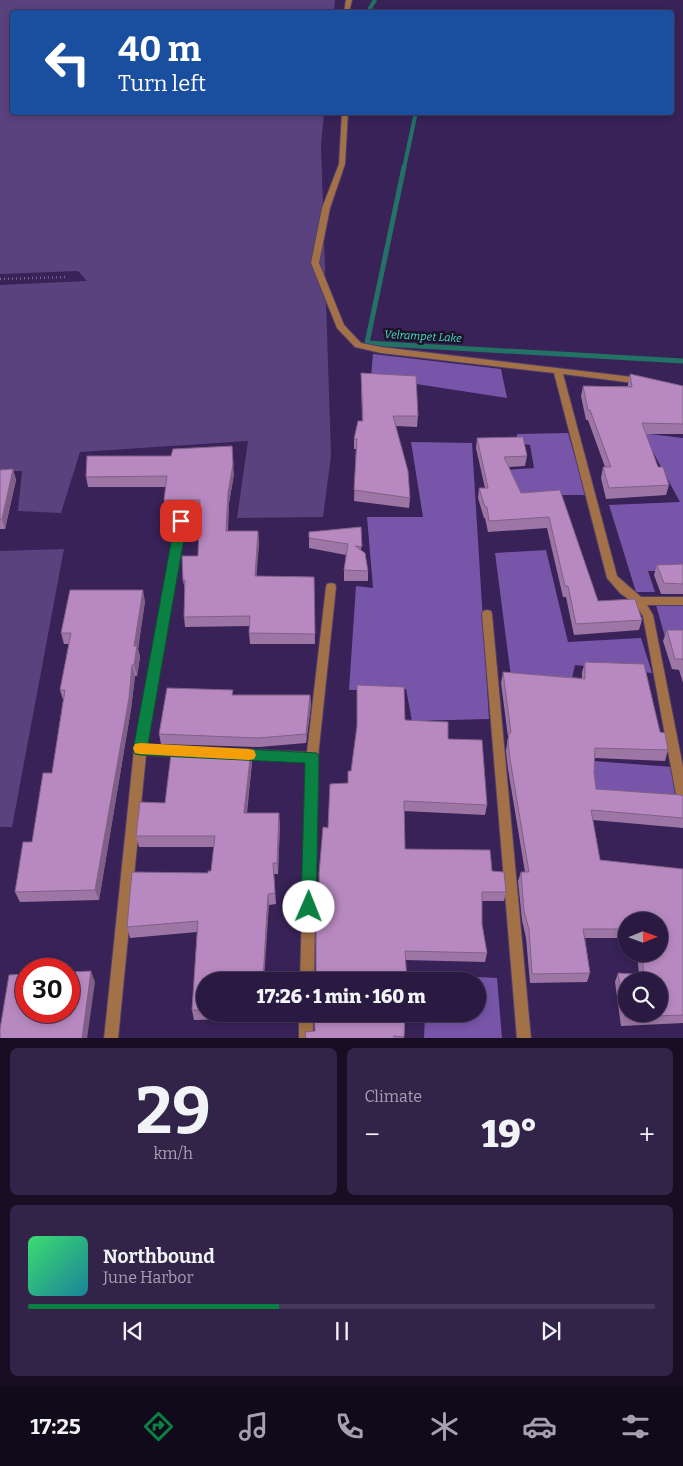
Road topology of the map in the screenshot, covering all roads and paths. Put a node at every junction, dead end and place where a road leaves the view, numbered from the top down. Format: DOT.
graph roads {
  1 [pos="345,115"];
  2 [pos="68,277"];
  3 [pos="0,279"];
  4 [pos="558,371"];
  5 [pos="654,382"];
  6 [pos="181,521"];
  7 [pos="331,587"];
  8 [pos="639,601"];
  9 [pos="683,601"];
  10 [pos="487,614"];
  11 [pos="140,750"];
  12 [pos="197,752"];
  13 [pos="226,754"];
  14 [pos="312,757"];
  15 [pos="683,800"];
  16 [pos="307,972"];
  17 [pos="306,1022"];
  18 [pos="111,1038"];
  19 [pos="306,1038"];
  20 [pos="524,1038"];
  1 -- 4 [label="street"];
  2 -- 3 [label="path"];
  4 -- 5 [label="street"];
  4 -- 8 [label="street"];
  6 -- 11 [label="street"];
  7 -- 14 [label="street"];
  8 -- 9 [label="street"];
  8 -- 15 [label="street"];
  10 -- 20 [label="street"];
  11 -- 12 [label="street"];
  11 -- 18 [label="street"];
  13 -- 14 [label="street"];
  14 -- 16 [label="street"];
  17 -- 19 [label="street"];
}
